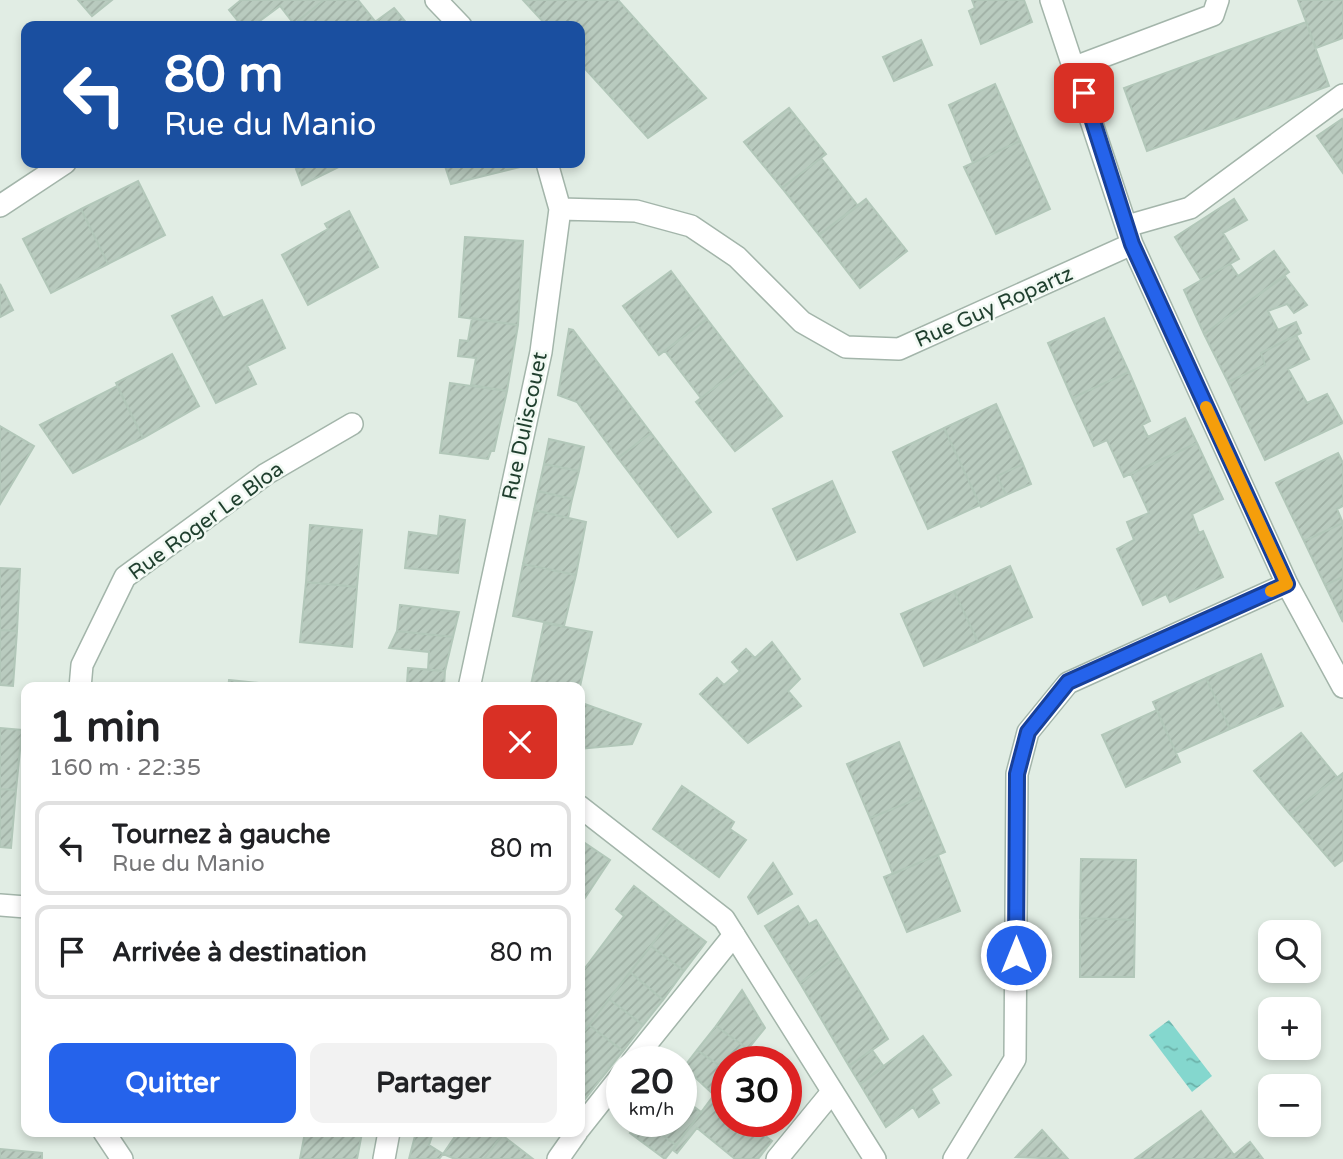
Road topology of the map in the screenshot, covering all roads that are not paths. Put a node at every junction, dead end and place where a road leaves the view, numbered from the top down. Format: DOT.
graph roads {
  1 [pos="436,0"];
  2 [pos="1051,0"];
  3 [pos="1218,0"];
  4 [pos="456,21"];
  5 [pos="1075,67"];
  6 [pos="1343,95"];
  7 [pos="57,168"];
  8 [pos="548,168"];
  9 [pos="0,206"];
  10 [pos="560,209"];
  11 [pos="1129,235"];
  12 [pos="352,424"];
  13 [pos="1287,584"];
  14 [pos="81,682"];
  15 [pos="470,682"];
  16 [pos="1343,687"];
  17 [pos="585,811"];
  18 [pos="0,905"];
  19 [pos="21,907"];
  20 [pos="734,935"];
  21 [pos="645,1046"];
  22 [pos="832,1091"];
  23 [pos="606,1095"];
  24 [pos="585,1122"];
  25 [pos="107,1137"];
  26 [pos="388,1137"];
  27 [pos="574,1137"];
  28 [pos="122,1159"];
  29 [pos="384,1159"];
  30 [pos="558,1159"];
  31 [pos="777,1159"];
  32 [pos="875,1159"];
  33 [pos="954,1159"];
  1 -- 4 [label="street"];
  2 -- 5 [label="street"];
  3 -- 5 [label="street"];
  5 -- 11 [label="street"];
  6 -- 11 [label="street, Rue Guy Ropartz"];
  7 -- 9 [label="street"];
  8 -- 10 [label="street, Rue Duliscouet"];
  10 -- 11 [label="street, Rue Guy Ropartz"];
  10 -- 15 [label="street, Rue Duliscouet"];
  11 -- 13 [label="street"];
  12 -- 14 [label="street, Rue Roger Le Bloa"];
  13 -- 16 [label="street"];
  13 -- 33 [label="street"];
  17 -- 20 [label="street"];
  18 -- 19 [label="street"];
  20 -- 21 [label="street"];
  20 -- 22 [label="street"];
  22 -- 31 [label="street"];
  22 -- 32 [label="street"];
  23 -- 24 [label="street"];
  25 -- 28 [label="street"];
  26 -- 29 [label="street"];
  27 -- 30 [label="street"];
}
